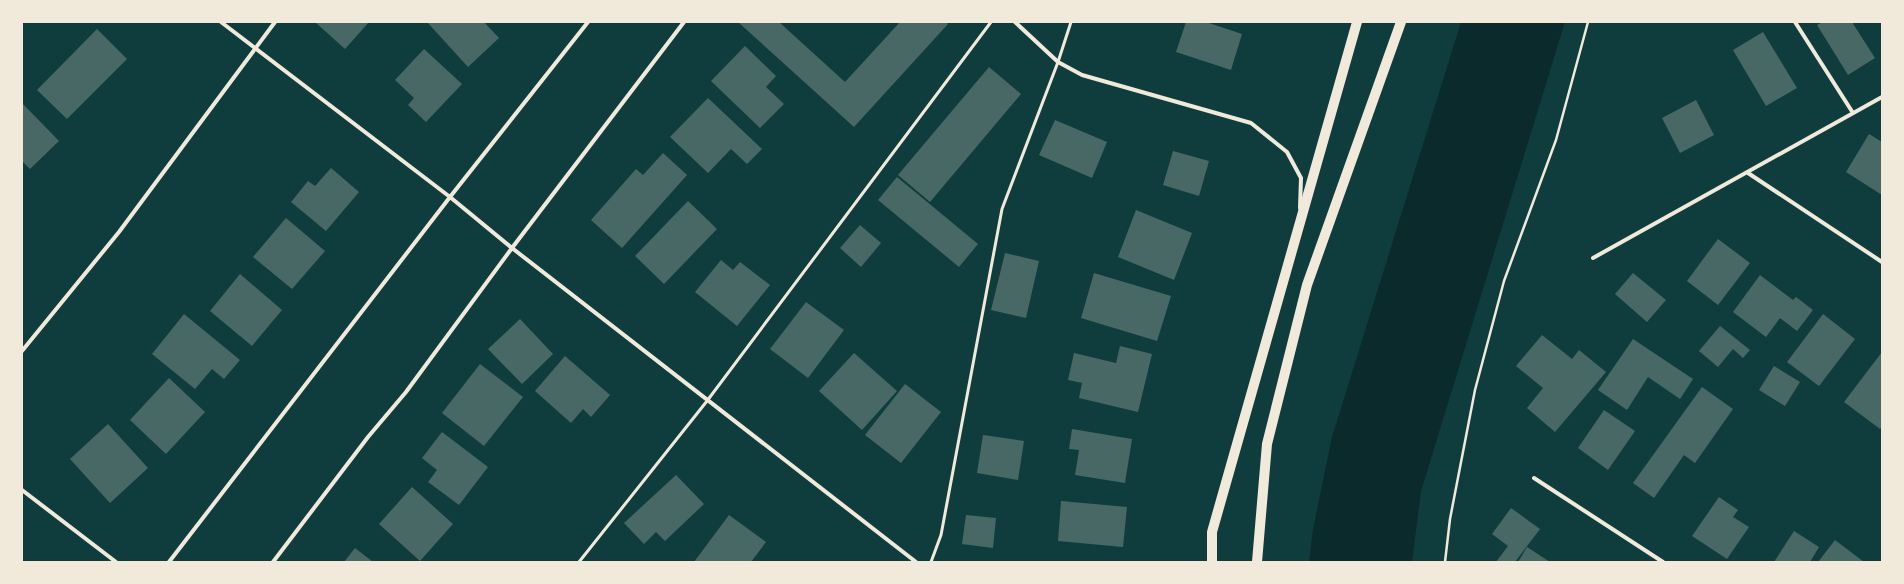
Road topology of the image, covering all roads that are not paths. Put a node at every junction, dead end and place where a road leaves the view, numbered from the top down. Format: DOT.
graph roads {
  1 [pos="221,22"];
  2 [pos="275,22"];
  3 [pos="588,22"];
  4 [pos="684,22"];
  5 [pos="991,22"];
  6 [pos="1015,22"];
  7 [pos="1071,22"];
  8 [pos="1357,22"];
  9 [pos="1401,22"];
  10 [pos="1795,22"];
  11 [pos="255,48"];
  12 [pos="1058,62"];
  13 [pos="1882,97"];
  14 [pos="1854,113"];
  15 [pos="1748,173"];
  16 [pos="450,197"];
  17 [pos="1300,222"];
  18 [pos="512,248"];
  19 [pos="1593,258"];
  20 [pos="1882,262"];
  21 [pos="22,350"];
  22 [pos="707,401"];
  23 [pos="1534,478"];
  24 [pos="22,490"];
  25 [pos="116,562"];
  26 [pos="169,562"];
  27 [pos="273,562"];
  28 [pos="579,562"];
  29 [pos="916,562"];
  30 [pos="931,562"];
  31 [pos="1212,562"];
  32 [pos="1257,562"];
  33 [pos="1663,562"];
  1 -- 11 [label="street"];
  2 -- 11 [label="street"];
  3 -- 16 [label="street"];
  4 -- 18 [label="street"];
  5 -- 22 [label="lane"];
  6 -- 12 [label="street"];
  7 -- 12 [label="lane"];
  8 -- 17 [label="main road"];
  9 -- 32 [label="main road"];
  10 -- 14 [label="street"];
  11 -- 16 [label="street"];
  11 -- 21 [label="street"];
  12 -- 17 [label="street"];
  12 -- 30 [label="lane"];
  13 -- 14 [label="street"];
  14 -- 15 [label="street"];
  15 -- 19 [label="street"];
  15 -- 20 [label="street"];
  16 -- 18 [label="street"];
  16 -- 26 [label="street"];
  17 -- 31 [label="main road"];
  18 -- 22 [label="street"];
  18 -- 27 [label="street"];
  22 -- 28 [label="lane"];
  22 -- 29 [label="street"];
  23 -- 33 [label="street"];
  24 -- 25 [label="street"];
}
